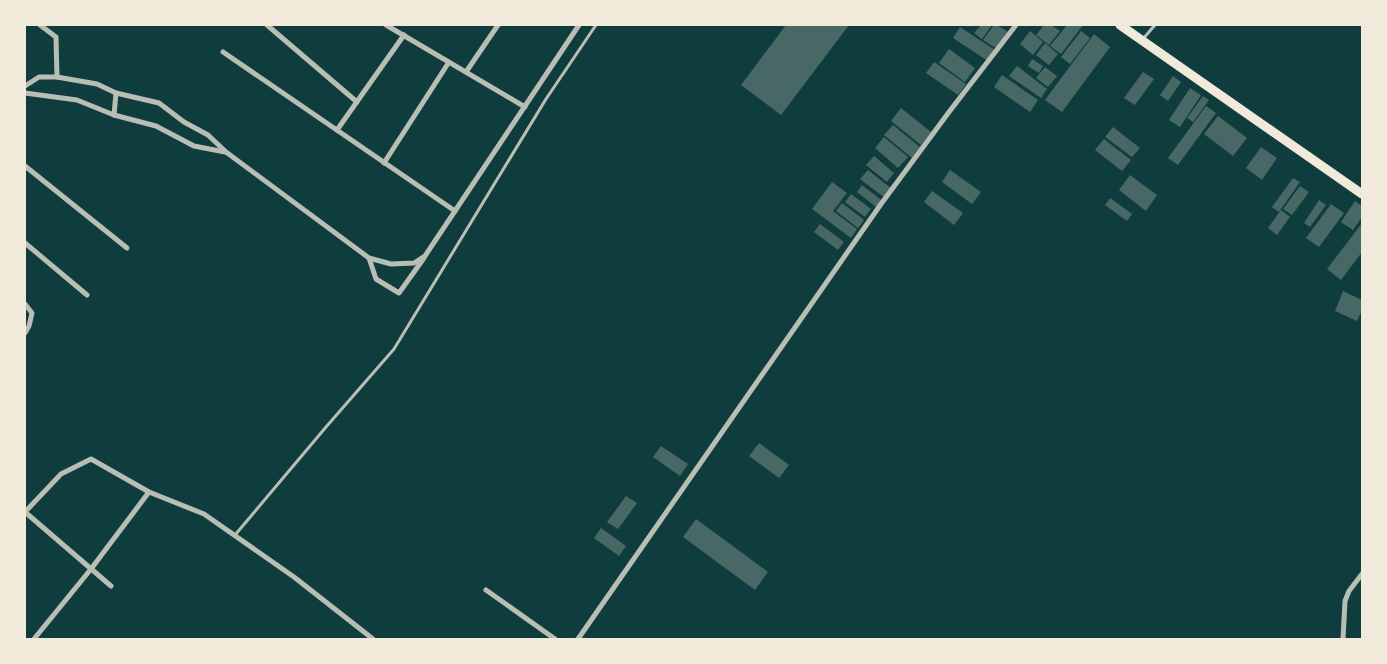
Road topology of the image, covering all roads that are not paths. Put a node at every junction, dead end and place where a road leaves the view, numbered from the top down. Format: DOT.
graph roads {
  1 [pos="40,25"];
  2 [pos="267,25"];
  3 [pos="386,25"];
  4 [pos="498,25"];
  5 [pos="580,25"];
  6 [pos="596,25"];
  7 [pos="1016,25"];
  8 [pos="1120,25"];
  9 [pos="1155,25"];
  10 [pos="404,36"];
  11 [pos="1142,41"];
  12 [pos="223,52"];
  13 [pos="449,62"];
  14 [pos="466,72"];
  15 [pos="57,77"];
  16 [pos="25,86"];
  17 [pos="25,93"];
  18 [pos="116,93"];
  19 [pos="357,102"];
  20 [pos="525,107"];
  21 [pos="114,115"];
  22 [pos="337,130"];
  23 [pos="226,152"];
  24 [pos="384,163"];
  25 [pos="25,166"];
  26 [pos="1362,194"];
  27 [pos="455,211"];
  28 [pos="25,243"];
  29 [pos="127,248"];
  30 [pos="425,256"];
  31 [pos="369,258"];
  32 [pos="87,295"];
  33 [pos="25,304"];
  34 [pos="25,333"];
  35 [pos="149,492"];
  36 [pos="235,536"];
  37 [pos="91,569"];
  38 [pos="1362,574"];
  39 [pos="111,586"];
  40 [pos="486,590"];
  41 [pos="1344,638"];
  42 [pos="34,639"];
  43 [pos="373,639"];
  44 [pos="555,639"];
  45 [pos="578,639"];
  1 -- 15 [label="street"];
  2 -- 19 [label="street"];
  3 -- 10 [label="street"];
  4 -- 14 [label="street"];
  5 -- 20 [label="street"];
  6 -- 36 [label="lane"];
  7 -- 45 [label="street"];
  8 -- 11 [label="main road"];
  9 -- 11 [label="lane"];
  10 -- 13 [label="street"];
  10 -- 19 [label="street"];
  11 -- 26 [label="main road"];
  12 -- 22 [label="street"];
  13 -- 14 [label="street"];
  13 -- 24 [label="street"];
  14 -- 20 [label="street"];
  15 -- 16 [label="street"];
  15 -- 18 [label="street"];
  17 -- 21 [label="street"];
  18 -- 21 [label="street"];
  18 -- 23 [label="street"];
  19 -- 22 [label="street"];
  20 -- 27 [label="street"];
  21 -- 23 [label="street"];
  22 -- 24 [label="street"];
  23 -- 31 [label="street"];
  24 -- 27 [label="street"];
  25 -- 29 [label="street"];
  27 -- 30 [label="street"];
  28 -- 32 [label="street"];
  30 -- 31 [label="street"];
  30 -- 31 [label="street"];
  33 -- 34 [label="street"];
  35 -- 36 [label="street"];
  35 -- 37 [label="street"];
  35 -- 37 [label="street"];
  36 -- 43 [label="street"];
  37 -- 39 [label="street"];
  37 -- 42 [label="street"];
  38 -- 41 [label="street"];
  40 -- 44 [label="street"];
}
